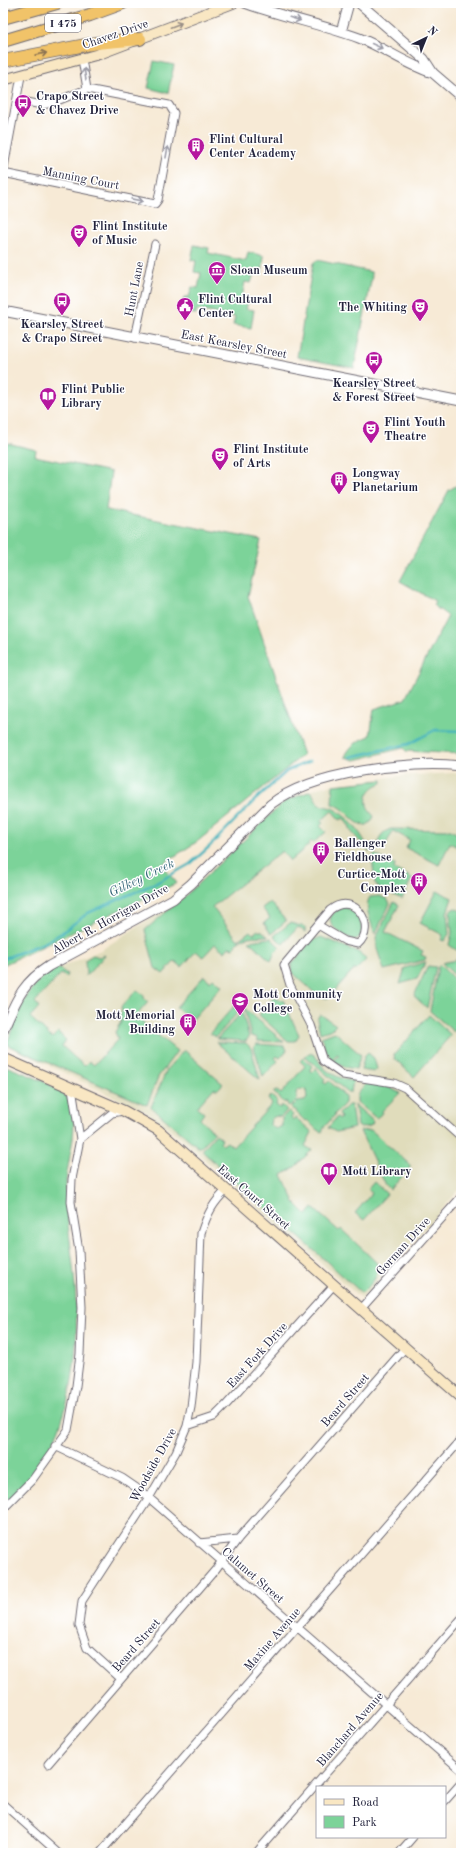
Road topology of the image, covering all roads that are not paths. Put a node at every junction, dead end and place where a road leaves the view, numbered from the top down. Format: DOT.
graph roads {
  1 [pos="57,3"];
  2 [pos="123,3"];
  3 [pos="233,3"];
  4 [pos="245,3"];
  5 [pos="349,3"];
  6 [pos="359,3"];
  7 [pos="3,18"];
  8 [pos="340,32"];
  9 [pos="140,39"];
  10 [pos="3,40"];
  11 [pos="82,59"];
  12 [pos="3,61"];
  13 [pos="433,73"];
  14 [pos="21,76"];
  15 [pos="3,80"];
  16 [pos="87,89"];
  17 [pos="461,96"];
  18 [pos="17,100"];
  19 [pos="3,173"];
  20 [pos="155,244"];
  21 [pos="3,312"];
  22 [pos="135,338"];
  23 [pos="461,401"];
  24 [pos="461,766"];
  25 [pos="318,925"];
  26 [pos="3,1030"];
  27 [pos="3,1058"];
  28 [pos="72,1088"];
  29 [pos="124,1111"];
  30 [pos="461,1138"];
  31 [pos="80,1139"];
  32 [pos="227,1190"];
  33 [pos="461,1197"];
  34 [pos="334,1285"];
  35 [pos="361,1309"];
  36 [pos="405,1348"];
  37 [pos="461,1397"];
  38 [pos="187,1426"];
  39 [pos="461,1440"];
  40 [pos="55,1446"];
  41 [pos="149,1498"];
  42 [pos="3,1509"];
  43 [pos="238,1539"];
  44 [pos="199,1543"];
  45 [pos="221,1561"];
  46 [pos="461,1620"];
  47 [pos="297,1627"];
  48 [pos="121,1680"];
  49 [pos="386,1705"];
  50 [pos="48,1764"];
  51 [pos="461,1770"];
  52 [pos="461,1783"];
  53 [pos="446,1800"];
  54 [pos="3,1804"];
  55 [pos="413,1838"];
  56 [pos="58,1853"];
  57 [pos="100,1853"];
  58 [pos="256,1853"];
  59 [pos="400,1853"];
  1 -- 7 [label="highway, I 475"];
  2 -- 10 [label="highway, I 475"];
  9 -- 3 [label="main road, Chavez Drive, one-way"];
  4 -- 8 [label="street, one-way"];
  5 -- 8 [label="street"];
  6 -- 13 [label="street"];
  8 -- 13 [label="street, one-way"];
  9 -- 11 [label="main road, Chavez Drive"];
  12 -- 9 [label="highway, one-way"];
  11 -- 14 [label="main road, Chavez Drive"];
  16 -- 11 [label="street, one-way"];
  13 -- 17 [label="street"];
  14 -- 15 [label="main road, Chavez Drive"];
  14 -- 18 [label="street"];
  16 -- 18 [label="street"];
  19 -- 16 [label="street, Manning Court, one-way"];
  18 -- 19 [label="street"];
  20 -- 22 [label="street, Hunt Lane"];
  21 -- 22 [label="street, East Kearsley Street"];
  22 -- 23 [label="street, East Kearsley Street"];
  24 -- 26 [label="street, Albert R. Horrigan Drive"];
  25 -- 25 [label="street"];
  25 -- 30 [label="street"];
  27 -- 28 [label="main road, East Court Street"];
  28 -- 29 [label="main road, East Court Street"];
  28 -- 31 [label="street"];
  29 -- 31 [label="street"];
  29 -- 32 [label="main road, East Court Street"];
  31 -- 40 [label="street"];
  32 -- 34 [label="main road, East Court Street"];
  32 -- 38 [label="street, Woodside Drive"];
  33 -- 35 [label="street, Gorman Drive"];
  34 -- 35 [label="main road, East Court Street"];
  34 -- 38 [label="street, East Fork Drive"];
  35 -- 36 [label="main road, East Court Street"];
  36 -- 37 [label="main road, East Court Street"];
  36 -- 43 [label="street, Beard Street"];
  38 -- 41 [label="street, Woodside Drive"];
  39 -- 47 [label="street, Maxine Avenue"];
  40 -- 41 [label="street, Calumet Street"];
  40 -- 42 [label="street"];
  41 -- 44 [label="street, Calumet Street"];
  41 -- 48 [label="street, Woodside Drive"];
  43 -- 44 [label="street"];
  43 -- 45 [label="street, Beard Street"];
  44 -- 45 [label="street, Calumet Street"];
  45 -- 47 [label="street, Calumet Street"];
  45 -- 48 [label="street, Beard Street"];
  46 -- 49 [label="street, Blanchard Avenue"];
  47 -- 49 [label="street, Calumet Street"];
  47 -- 57 [label="street, Maxine Avenue"];
  48 -- 50 [label="street, Beard Street"];
  49 -- 51 [label="street, Calumet Street"];
  49 -- 58 [label="street, Blanchard Avenue"];
  52 -- 53 [label="street"];
  54 -- 56 [label="street"];
  55 -- 59 [label="street"];
}
